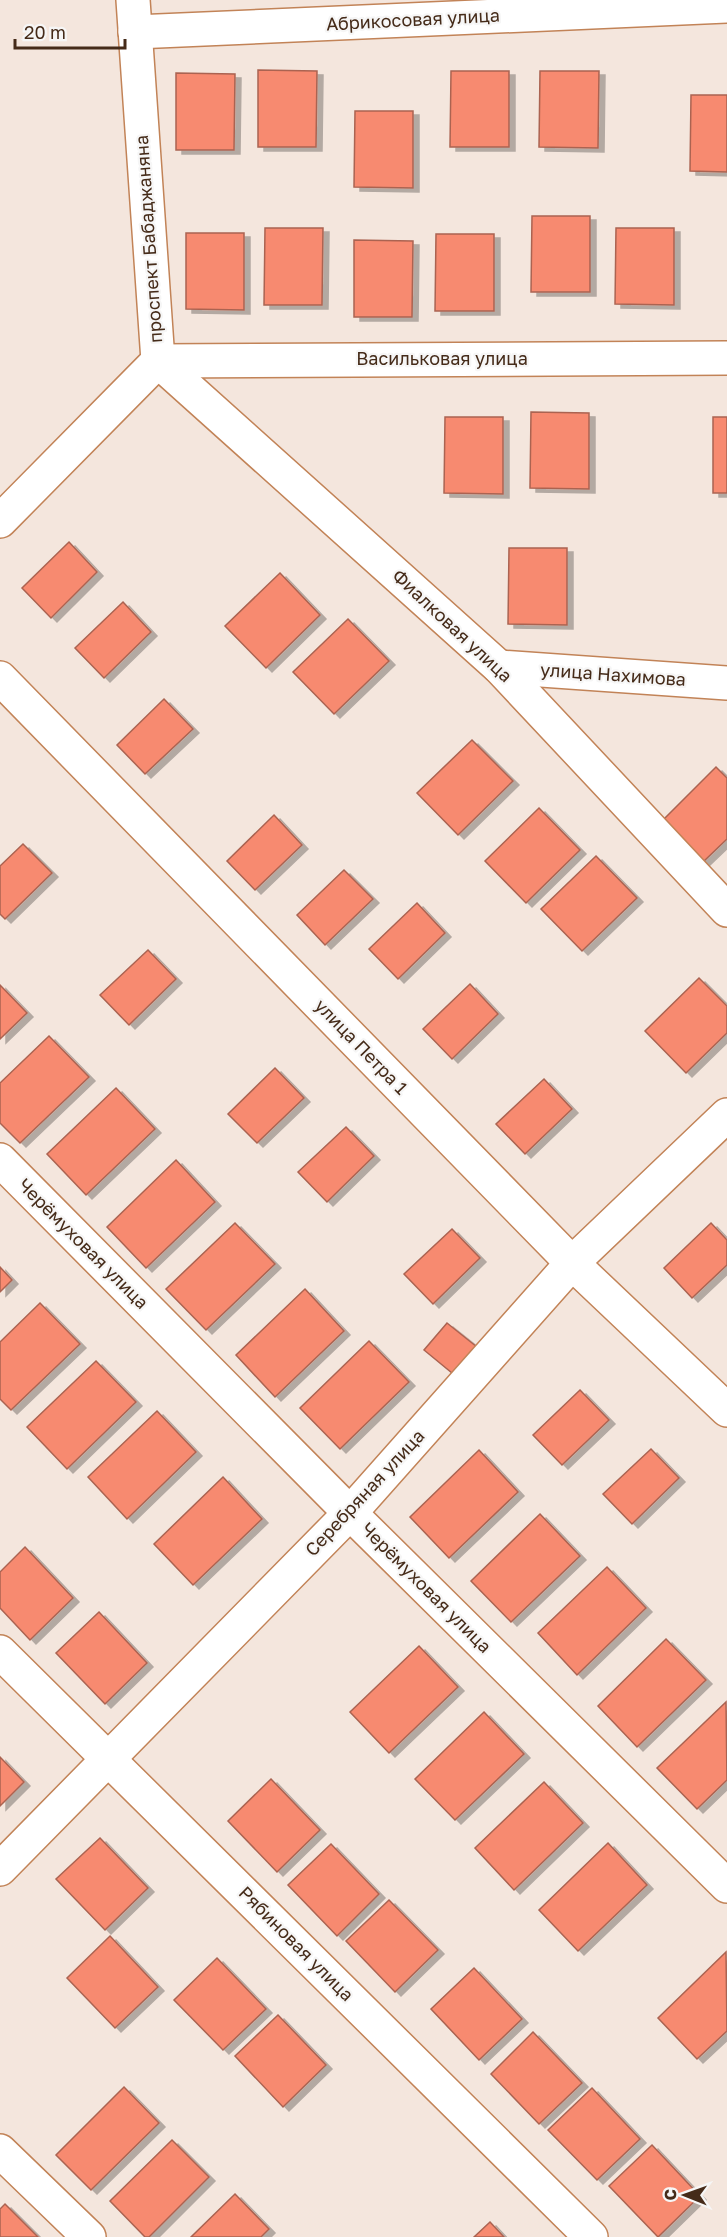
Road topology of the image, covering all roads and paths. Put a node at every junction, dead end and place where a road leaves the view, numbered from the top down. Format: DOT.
graph roads {
  1 [pos="133,0"];
  2 [pos="727,6"];
  3 [pos="135,32"];
  4 [pos="727,358"];
  5 [pos="158,361"];
  6 [pos="0,521"];
  7 [pos="499,667"];
  8 [pos="0,678"];
  9 [pos="727,683"];
  10 [pos="727,910"];
  11 [pos="727,1115"];
  12 [pos="0,1160"];
  13 [pos="572,1263"];
  14 [pos="727,1410"];
  15 [pos="350,1513"];
  16 [pos="0,1652"];
  17 [pos="109,1759"];
  18 [pos="0,1869"];
  19 [pos="727,1886"];
  20 [pos="0,2151"];
  21 [pos="89,2237"];
  22 [pos="591,2237"];
  1 -- 3 [label="street, проспект Бабаджаняна"];
  2 -- 3 [label="street, Абрикосовая улица"];
  3 -- 5 [label="street, проспект Бабаджаняна"];
  4 -- 5 [label="street, Васильковая улица"];
  5 -- 6 [label="street, проспект Бабаджаняна"];
  5 -- 7 [label="street, Фиалковая улица"];
  7 -- 9 [label="street, улица Нахимова"];
  7 -- 10 [label="street, Фиалковая улица"];
  8 -- 13 [label="street, улица Петра 1"];
  11 -- 13 [label="street, Серебряная улица"];
  12 -- 15 [label="street, Черёмуховая улица"];
  13 -- 14 [label="street, улица Петра 1"];
  13 -- 15 [label="street, Серебряная улица"];
  15 -- 17 [label="street, Серебряная улица"];
  15 -- 19 [label="street, Черёмуховая улица"];
  16 -- 17 [label="street, Рябиновая улица"];
  17 -- 18 [label="street, Серебряная улица"];
  17 -- 22 [label="street, Рябиновая улица"];
  20 -- 21 [label="street"];
}
